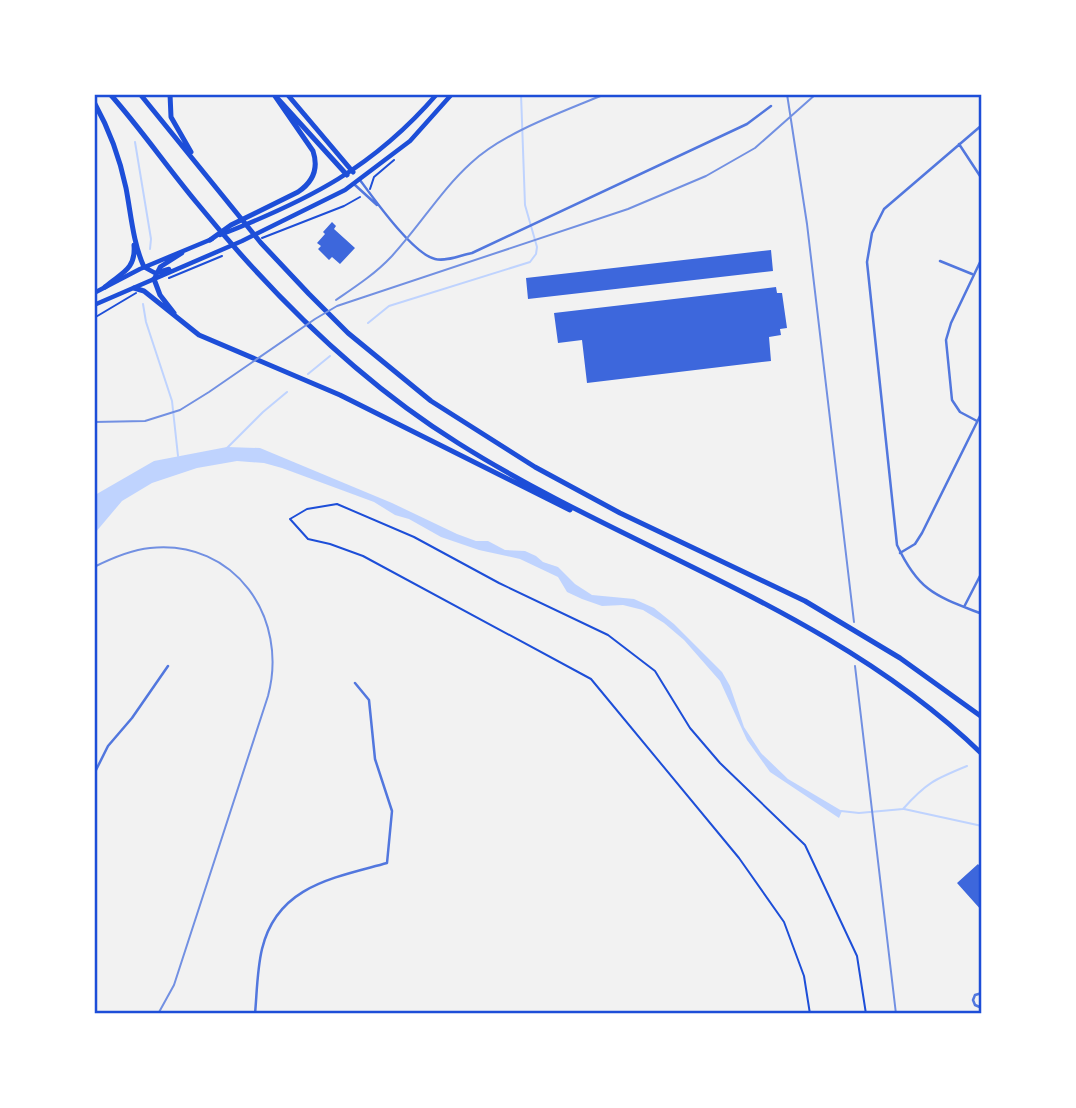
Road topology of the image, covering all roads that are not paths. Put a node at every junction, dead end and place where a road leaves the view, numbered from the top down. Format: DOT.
graph roads {
  1 [pos="110,94"];
  2 [pos="140,94"];
  3 [pos="170,94"];
  4 [pos="287,94"];
  5 [pos="437,94"];
  6 [pos="452,94"];
  7 [pos="274,95"];
  8 [pos="94,102"];
  9 [pos="771,106"];
  10 [pos="982,125"];
  11 [pos="959,144"];
  12 [pos="350,174"];
  13 [pos="982,179"];
  14 [pos="360,180"];
  15 [pos="355,185"];
  16 [pos="215,188"];
  17 [pos="382,209"];
  18 [pos="133,228"];
  19 [pos="210,240"];
  20 [pos="194,246"];
  21 [pos="982,258"];
  22 [pos="940,261"];
  23 [pos="144,267"];
  24 [pos="974,274"];
  25 [pos="155,276"];
  26 [pos="105,288"];
  27 [pos="135,291"];
  28 [pos="94,293"];
  29 [pos="94,305"];
  30 [pos="183,323"];
  31 [pos="982,412"];
  32 [pos="977,421"];
  33 [pos="599,522"];
  34 [pos="901,553"];
  35 [pos="982,572"];
  36 [pos="964,607"];
  37 [pos="982,614"];
  38 [pos="168,666"];
  39 [pos="355,683"];
  40 [pos="982,717"];
  41 [pos="982,754"];
  42 [pos="94,774"];
  43 [pos="982,993"];
  44 [pos="982,1008"];
  45 [pos="255,1013"];
  1 -- 33 [label="highway"];
  2 -- 16 [label="highway"];
  3 -- 16 [label="highway"];
  4 -- 12 [label="highway"];
  5 -- 12 [label="main road"];
  6 -- 14 [label="main road"];
  7 -- 12 [label="highway"];
  7 -- 19 [label="highway"];
  8 -- 18 [label="highway"];
  9 -- 17 [label="street"];
  10 -- 11 [label="street"];
  11 -- 13 [label="street"];
  11 -- 34 [label="street"];
  12 -- 14 [label="main road"];
  12 -- 15 [label="main road"];
  12 -- 19 [label="main road"];
  14 -- 15 [label="main road"];
  14 -- 17 [label="street"];
  15 -- 17 [label="street"];
  15 -- 25 [label="main road"];
  16 -- 40 [label="highway"];
  18 -- 23 [label="highway"];
  18 -- 26 [label="highway"];
  19 -- 20 [label="main road"];
  20 -- 23 [label="main road"];
  20 -- 25 [label="main road"];
  21 -- 24 [label="street"];
  22 -- 24 [label="street"];
  23 -- 25 [label="main road"];
  23 -- 26 [label="main road"];
  24 -- 32 [label="street"];
  25 -- 27 [label="main road"];
  25 -- 30 [label="highway"];
  26 -- 28 [label="main road"];
  27 -- 29 [label="main road"];
  27 -- 30 [label="highway"];
  30 -- 33 [label="highway"];
  31 -- 32 [label="street"];
  32 -- 34 [label="street"];
  33 -- 41 [label="highway"];
  34 -- 36 [label="street"];
  35 -- 36 [label="street"];
  36 -- 37 [label="street"];
  38 -- 42 [label="street"];
  39 -- 45 [label="street"];
  43 -- 44 [label="street"];
}
